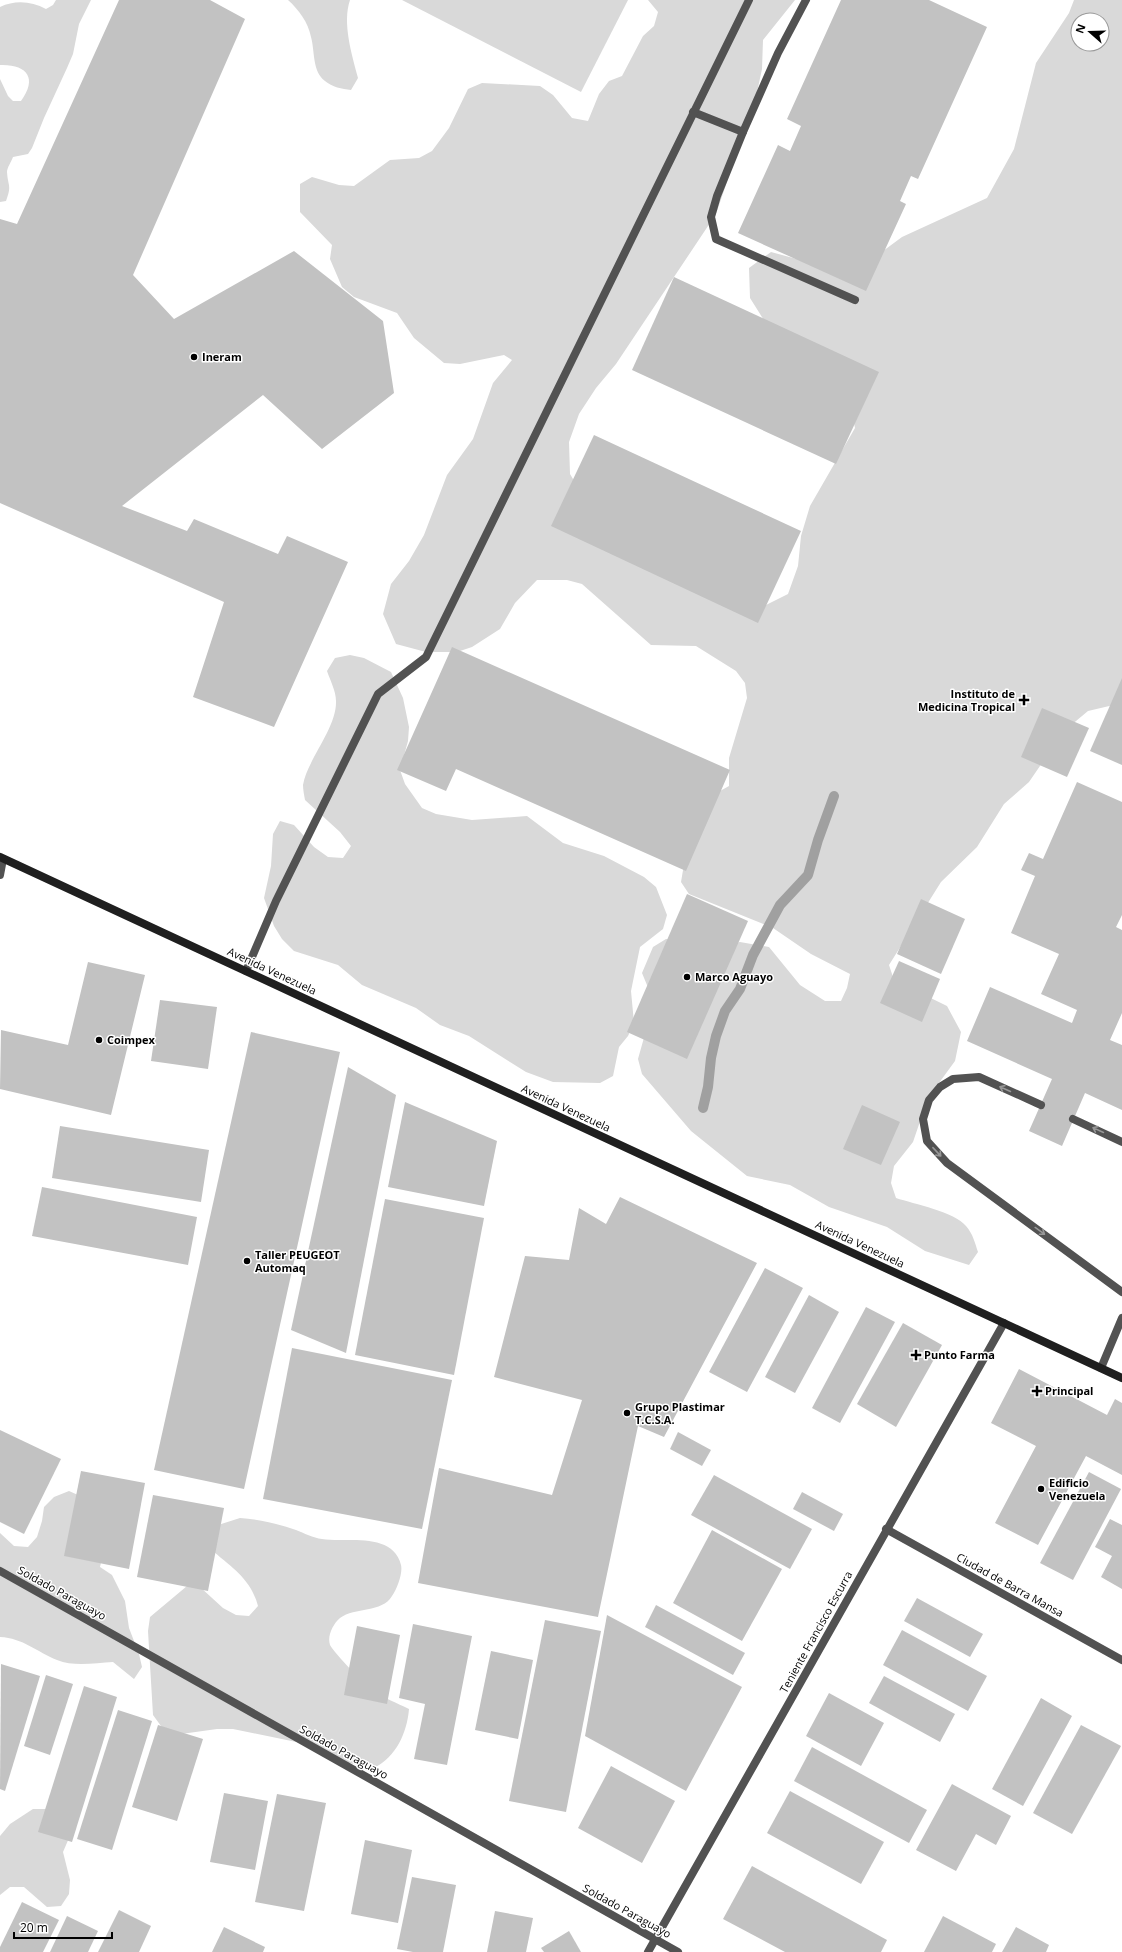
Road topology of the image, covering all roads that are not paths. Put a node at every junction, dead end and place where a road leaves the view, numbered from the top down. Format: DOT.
graph roads {
  1 [pos="749,0"];
  2 [pos="806,0"];
  3 [pos="693,112"];
  4 [pos="743,132"];
  5 [pos="855,300"];
  6 [pos="2,858"];
  7 [pos="0,875"];
  8 [pos="246,972"];
  9 [pos="1041,1105"];
  10 [pos="1073,1119"];
  11 [pos="1122,1142"];
  12 [pos="1122,1292"];
  13 [pos="1122,1318"];
  14 [pos="1004,1323"];
  15 [pos="1101,1368"];
  16 [pos="1122,1378"];
  17 [pos="886,1529"];
  18 [pos="0,1571"];
  19 [pos="1122,1660"];
  20 [pos="655,1940"];
  21 [pos="648,1952"];
  22 [pos="678,1952"];
  1 -- 3 [label="street"];
  2 -- 4 [label="street"];
  3 -- 4 [label="street"];
  3 -- 8 [label="street"];
  4 -- 5 [label="street"];
  6 -- 7 [label="street"];
  6 -- 8 [label="main road, Avenida Venezuela"];
  8 -- 14 [label="main road, Avenida Venezuela"];
  9 -- 12 [label="street, one-way"];
  11 -- 10 [label="street, one-way"];
  13 -- 15 [label="street"];
  14 -- 15 [label="main road, Avenida Venezuela"];
  14 -- 17 [label="street, Teniente Francisco Escurra"];
  15 -- 16 [label="main road, Avenida Venezuela"];
  17 -- 19 [label="street, Ciudad de Barra Mansa"];
  17 -- 20 [label="street, Teniente Francisco Escurra"];
  18 -- 20 [label="street, Soldado Paraguayo"];
  20 -- 21 [label="street, Teniente Francisco Escurra"];
  20 -- 22 [label="street, Soldado Paraguayo"];
}
